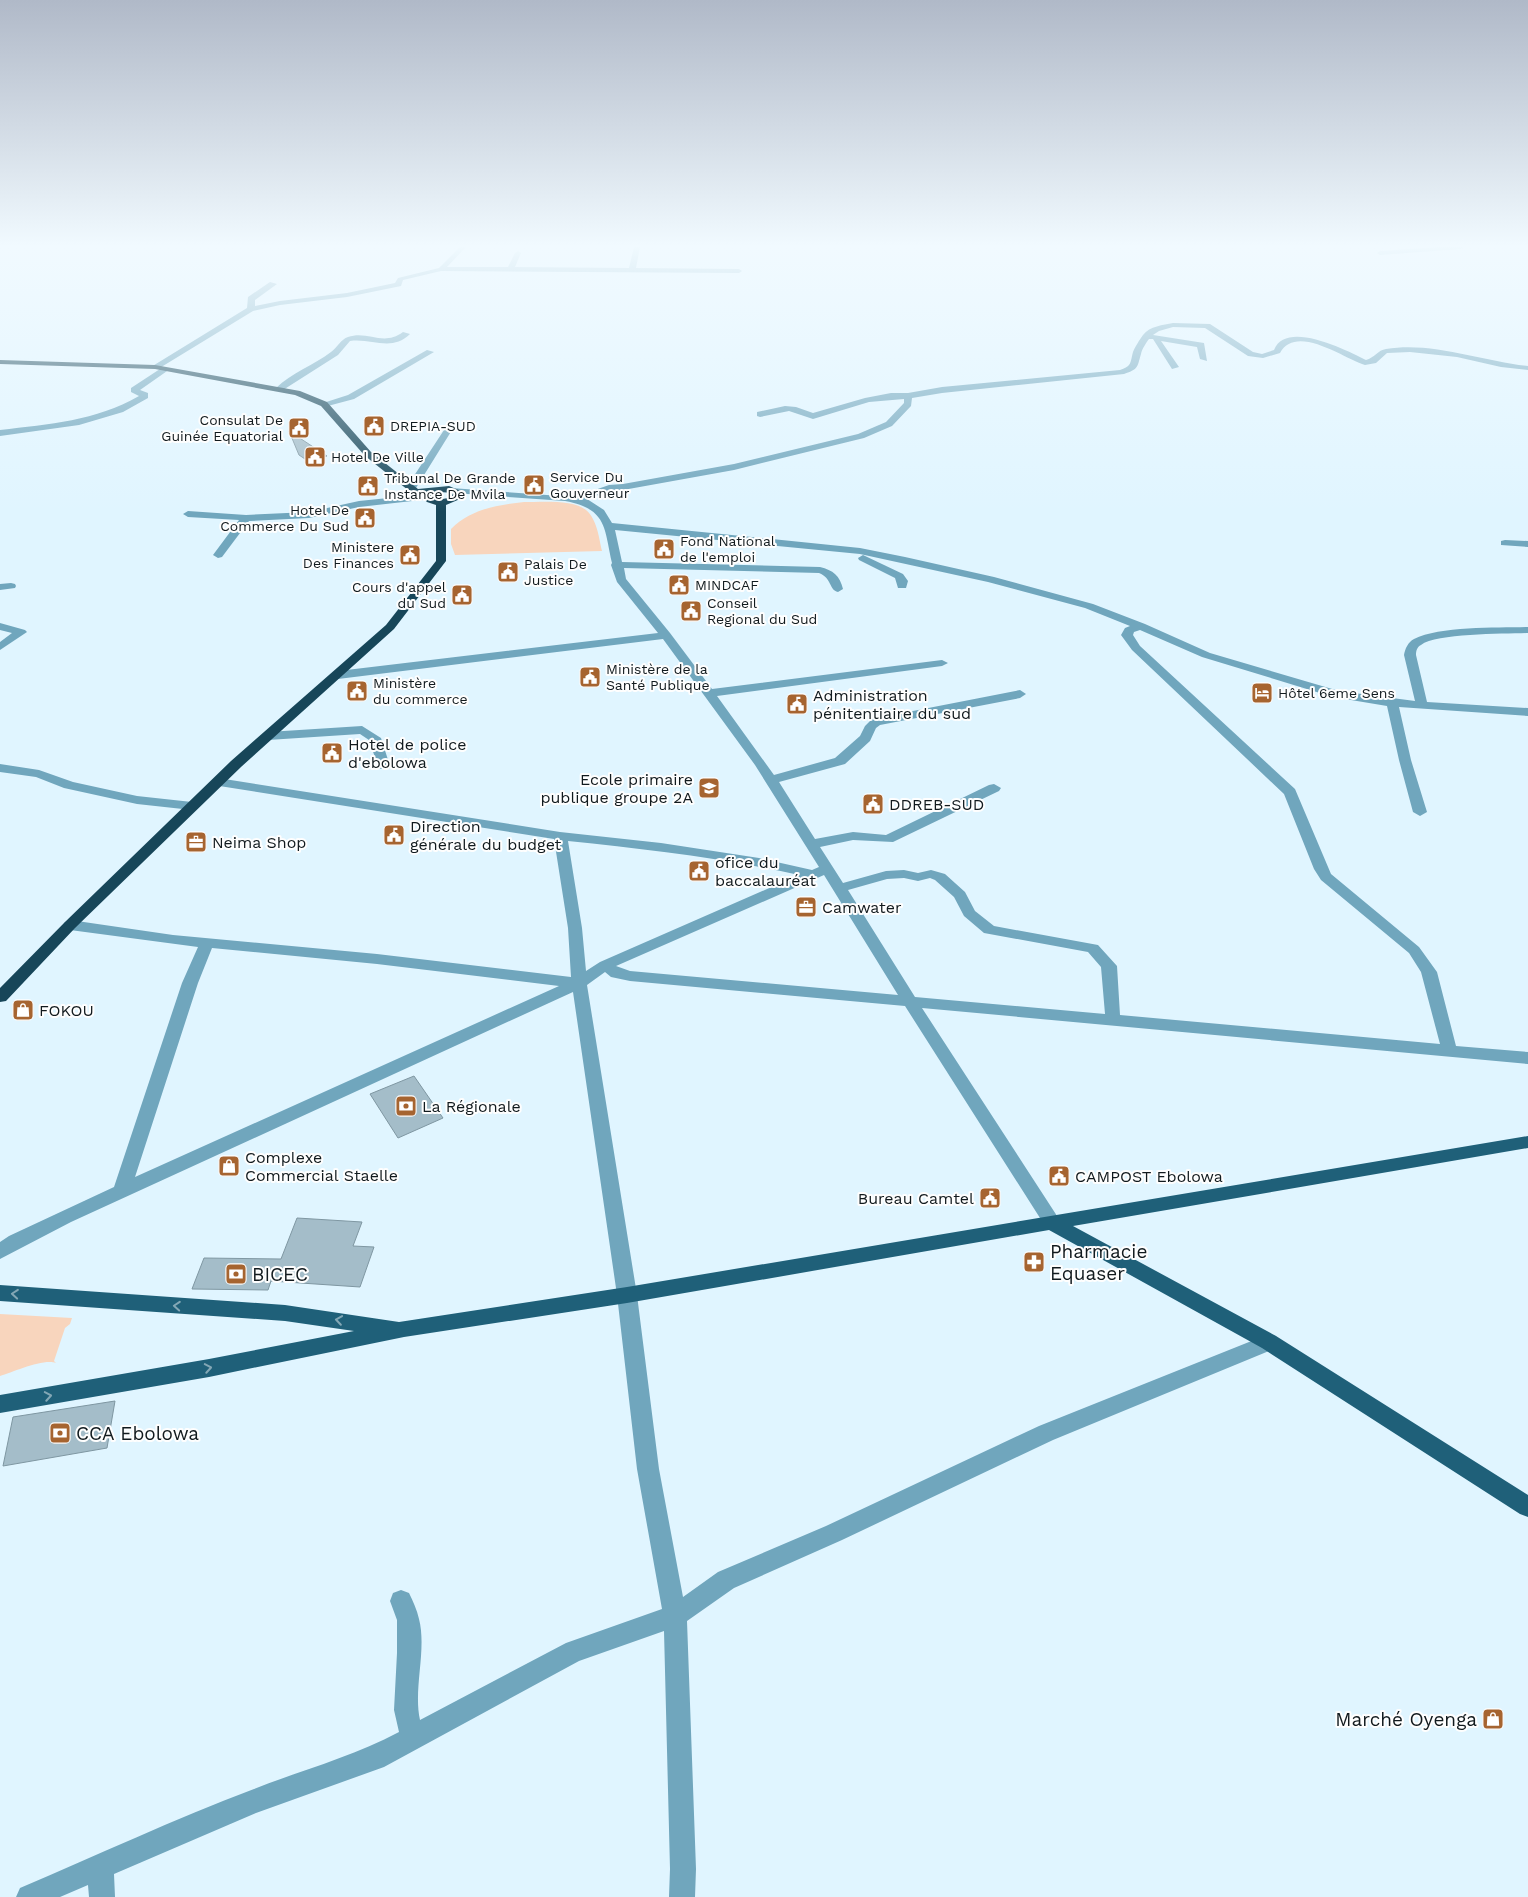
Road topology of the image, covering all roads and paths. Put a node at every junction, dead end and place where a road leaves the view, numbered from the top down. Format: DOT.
graph roads {
  1 [pos="207,336"];
  2 [pos="404,336"];
  3 [pos="1146,336"];
  4 [pos="1223,336"];
  5 [pos="1157,338"];
  6 [pos="430,352"];
  7 [pos="1204,359"];
  8 [pos="0,362"];
  9 [pos="1175,367"];
  10 [pos="155,368"];
  11 [pos="1528,368"];
  12 [pos="166,369"];
  13 [pos="280,388"];
  14 [pos="908,396"];
  15 [pos="324,404"];
  16 [pos="760,414"];
  17 [pos="448,430"];
  18 [pos="0,433"];
  19 [pos="411,488"];
  20 [pos="454,490"];
  21 [pos="429,494"];
  22 [pos="515,495"];
  23 [pos="576,500"];
  24 [pos="444,502"];
  25 [pos="188,514"];
  26 [pos="246,518"];
  27 [pos="609,526"];
  28 [pos="1504,543"];
  29 [pos="1528,544"];
  30 [pos="830,548"];
  31 [pos="218,556"];
  32 [pos="616,565"];
  33 [pos="902,586"];
  34 [pos="838,589"];
  35 [pos="0,626"];
  36 [pos="1141,626"];
  37 [pos="1528,630"];
  38 [pos="666,635"];
  39 [pos="0,647"];
  40 [pos="942,663"];
  41 [pos="338,676"];
  42 [pos="709,693"];
  43 [pos="1020,694"];
  44 [pos="1392,703"];
  45 [pos="1422,705"];
  46 [pos="1528,712"];
  47 [pos="268,736"];
  48 [pos="384,766"];
  49 [pos="0,768"];
  50 [pos="771,780"];
  51 [pos="218,782"];
  52 [pos="994,788"];
  53 [pos="192,806"];
  54 [pos="1420,812"];
  55 [pos="560,836"];
  56 [pos="812,844"];
  57 [pos="828,868"];
  58 [pos="812,874"];
  59 [pos="840,888"];
  60 [pos="70,925"];
  61 [pos="207,943"];
  62 [pos="605,965"];
  63 [pos="579,983"];
  64 [pos="0,997"];
  65 [pos="911,1003"];
  66 [pos="1113,1021"];
  67 [pos="1450,1052"];
  68 [pos="1528,1058"];
  69 [pos="1528,1142"];
  70 [pos="122,1191"];
  71 [pos="1053,1224"];
  72 [pos="0,1252"];
  73 [pos="0,1292"];
  74 [pos="627,1295"];
  75 [pos="404,1330"];
  76 [pos="1270,1342"];
  77 [pos="0,1404"];
  78 [pos="1528,1507"];
  79 [pos="401,1601"];
  80 [pos="675,1616"];
  81 [pos="412,1738"];
  82 [pos="100,1866"];
  83 [pos="29,1897"];
  84 [pos="102,1897"];
  85 [pos="682,1897"];
  1 -- 10 [label="street"];
  2 -- 13 [label="street"];
  3 -- 5 [label="street"];
  3 -- 14 [label="street"];
  4 -- 11 [label="street"];
  5 -- 7 [label="street"];
  5 -- 9 [label="street"];
  6 -- 15 [label="street"];
  8 -- 10 [label="highway"];
  10 -- 12 [label="highway"];
  12 -- 13 [label="highway"];
  12 -- 18 [label="street"];
  13 -- 15 [label="highway"];
  14 -- 16 [label="street"];
  14 -- 23 [label="street"];
  15 -- 19 [label="highway"];
  17 -- 19 [label="street"];
  19 -- 21 [label="highway"];
  20 -- 21 [label="highway"];
  20 -- 22 [label="street"];
  20 -- 24 [label="highway"];
  21 -- 24 [label="highway"];
  21 -- 26 [label="street"];
  22 -- 23 [label="street"];
  22 -- 24 [label="street"];
  23 -- 27 [label="street"];
  24 -- 41 [label="highway"];
  25 -- 26 [label="street"];
  26 -- 31 [label="street"];
  27 -- 30 [label="street"];
  27 -- 32 [label="street"];
  28 -- 29 [label="street"];
  30 -- 33 [label="street"];
  30 -- 36 [label="street"];
  32 -- 34 [label="street"];
  32 -- 38 [label="street"];
  35 -- 39 [label="street"];
  36 -- 44 [label="street"];
  36 -- 67 [label="street"];
  37 -- 45 [label="street"];
  38 -- 41 [label="street"];
  38 -- 42 [label="street"];
  40 -- 42 [label="street"];
  41 -- 47 [label="highway"];
  42 -- 50 [label="street"];
  43 -- 50 [label="street"];
  44 -- 45 [label="street"];
  44 -- 54 [label="street"];
  45 -- 46 [label="street"];
  47 -- 48 [label="street"];
  47 -- 51 [label="highway"];
  49 -- 53 [label="street"];
  50 -- 56 [label="street"];
  51 -- 53 [label="highway"];
  51 -- 55 [label="street"];
  52 -- 56 [label="street"];
  53 -- 60 [label="highway"];
  55 -- 58 [label="street"];
  55 -- 63 [label="street"];
  56 -- 57 [label="street"];
  57 -- 58 [label="street"];
  57 -- 59 [label="street"];
  58 -- 62 [label="street"];
  59 -- 65 [label="street"];
  59 -- 66 [label="street"];
  60 -- 61 [label="street"];
  60 -- 64 [label="highway"];
  61 -- 63 [label="street"];
  61 -- 70 [label="street"];
  62 -- 63 [label="street"];
  62 -- 65 [label="street"];
  63 -- 70 [label="street"];
  63 -- 74 [label="street"];
  65 -- 66 [label="street"];
  65 -- 71 [label="street"];
  66 -- 67 [label="street"];
  67 -- 68 [label="street"];
  69 -- 71 [label="main road"];
  70 -- 72 [label="street"];
  71 -- 74 [label="main road"];
  71 -- 76 [label="main road"];
  75 -- 73 [label="main road, one-way"];
  74 -- 75 [label="main road"];
  74 -- 80 [label="street"];
  77 -- 75 [label="main road, one-way"];
  76 -- 78 [label="main road"];
  76 -- 80 [label="street"];
  79 -- 81 [label="street"];
  80 -- 81 [label="street"];
  80 -- 85 [label="street"];
  81 -- 82 [label="street"];
  82 -- 83 [label="street"];
  82 -- 84 [label="street"];
}
